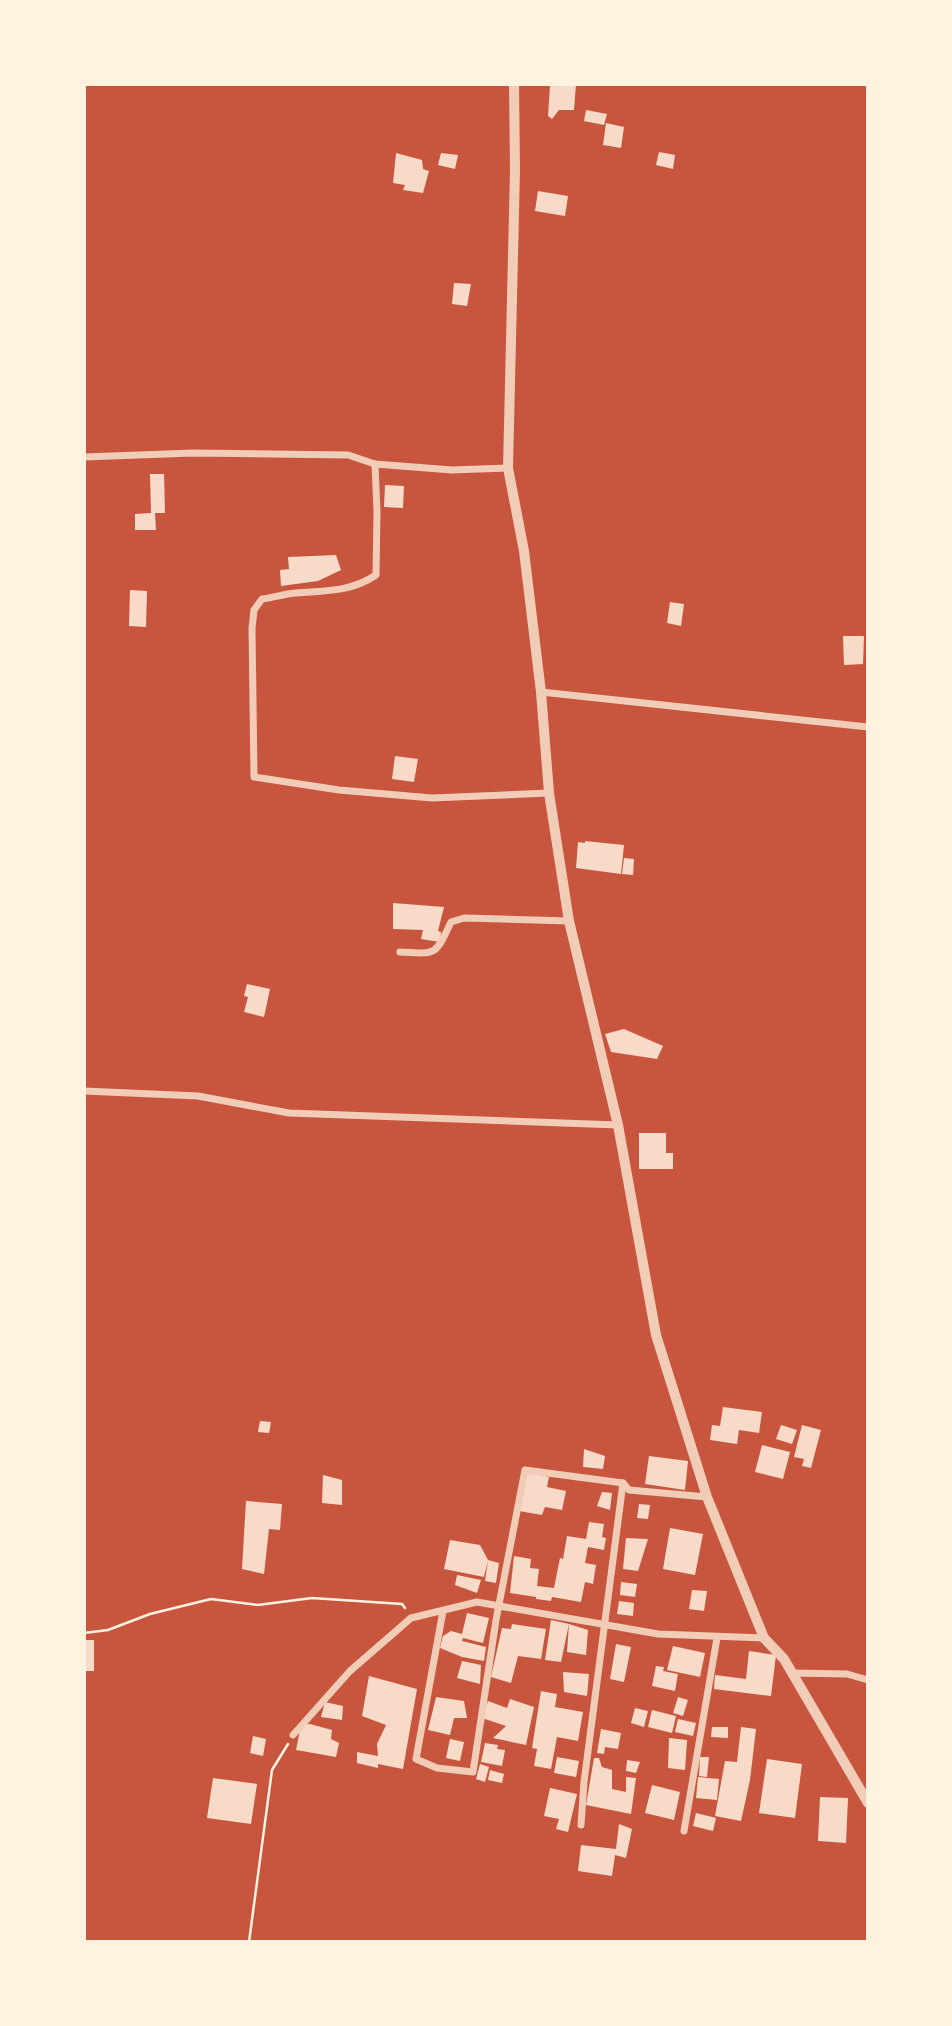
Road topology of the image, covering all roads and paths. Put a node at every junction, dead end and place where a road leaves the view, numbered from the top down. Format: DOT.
graph roads {
  1 [pos="514,84"];
  2 [pos="84,457"];
  3 [pos="375,464"];
  4 [pos="508,468"];
  5 [pos="541,692"];
  6 [pos="868,727"];
  7 [pos="549,793"];
  8 [pos="569,921"];
  9 [pos="400,952"];
  10 [pos="84,1091"];
  11 [pos="618,1125"];
  12 [pos="622,1483"];
  13 [pos="707,1497"];
  14 [pos="499,1606"];
  15 [pos="443,1611"];
  16 [pos="411,1619"];
  17 [pos="605,1624"];
  18 [pos="84,1633"];
  19 [pos="717,1638"];
  20 [pos="764,1638"];
  21 [pos="792,1673"];
  22 [pos="868,1680"];
  23 [pos="293,1735"];
  24 [pos="868,1803"];
  25 [pos="581,1825"];
  26 [pos="684,1831"];
  27 [pos="249,1942"];
  1 -- 4 [label="street"];
  2 -- 3 [label="street"];
  3 -- 4 [label="street"];
  3 -- 7 [label="street"];
  4 -- 5 [label="street"];
  5 -- 6 [label="street"];
  5 -- 7 [label="street"];
  7 -- 8 [label="street"];
  8 -- 9 [label="street"];
  8 -- 11 [label="street"];
  10 -- 11 [label="street"];
  11 -- 13 [label="street"];
  12 -- 13 [label="street"];
  12 -- 14 [label="street"];
  12 -- 17 [label="street"];
  13 -- 20 [label="street"];
  14 -- 15 [label="street"];
  14 -- 15 [label="street"];
  14 -- 17 [label="street"];
  15 -- 16 [label="street"];
  16 -- 18 [label="path"];
  16 -- 23 [label="street"];
  17 -- 19 [label="street"];
  17 -- 25 [label="street"];
  19 -- 20 [label="street"];
  19 -- 26 [label="street"];
  20 -- 21 [label="street"];
  21 -- 22 [label="street"];
  21 -- 24 [label="street"];
  23 -- 27 [label="path"];
}
